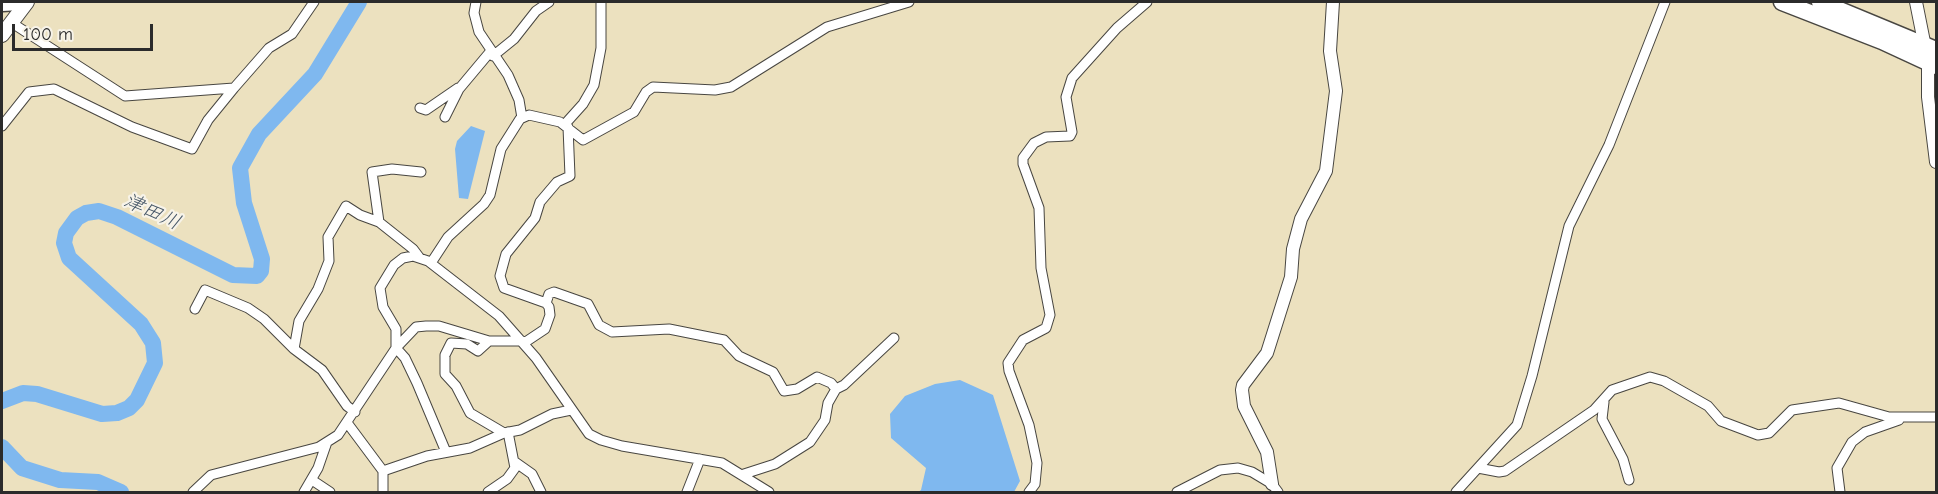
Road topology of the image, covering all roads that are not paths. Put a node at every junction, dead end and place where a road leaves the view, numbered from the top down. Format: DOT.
graph roads {
  1 [pos="20,2"];
  2 [pos="27,2"];
  3 [pos="314,2"];
  4 [pos="476,2"];
  5 [pos="549,2"];
  6 [pos="601,2"];
  7 [pos="909,2"];
  8 [pos="1147,2"];
  9 [pos="1333,2"];
  10 [pos="1665,2"];
  11 [pos="1782,2"];
  12 [pos="1820,2"];
  13 [pos="1916,2"];
  14 [pos="2,3"];
  15 [pos="12,23"];
  16 [pos="2,35"];
  17 [pos="492,54"];
  18 [pos="1931,55"];
  19 [pos="462,85"];
  20 [pos="234,88"];
  21 [pos="420,108"];
  22 [pos="445,117"];
  23 [pos="522,118"];
  24 [pos="567,125"];
  25 [pos="2,126"];
  26 [pos="1936,162"];
  27 [pos="421,172"];
  28 [pos="379,222"];
  29 [pos="418,257"];
  30 [pos="431,263"];
  31 [pos="546,303"];
  32 [pos="195,309"];
  33 [pos="894,338"];
  34 [pos="489,341"];
  35 [pos="523,342"];
  36 [pos="396,348"];
  37 [pos="294,349"];
  38 [pos="836,389"];
  39 [pos="1604,401"];
  40 [pos="571,410"];
  41 [pos="355,412"];
  42 [pos="1936,417"];
  43 [pos="1904,418"];
  44 [pos="348,423"];
  45 [pos="506,432"];
  46 [pos="327,442"];
  47 [pos="446,452"];
  48 [pos="700,459"];
  49 [pos="515,462"];
  50 [pos="1478,468"];
  51 [pos="383,471"];
  52 [pos="744,474"];
  53 [pos="312,480"];
  54 [pos="1629,480"];
  55 [pos="1275,488"];
  56 [pos="193,492"];
  57 [pos="304,492"];
  58 [pos="330,492"];
  59 [pos="383,492"];
  60 [pos="488,492"];
  61 [pos="541,492"];
  62 [pos="687,492"];
  63 [pos="769,492"];
  64 [pos="1029,492"];
  65 [pos="1177,492"];
  66 [pos="1456,492"];
  67 [pos="1840,492"];
  1 -- 14 [label="highway"];
  2 -- 15 [label="main road"];
  3 -- 20 [label="street"];
  4 -- 17 [label="street"];
  5 -- 17 [label="street"];
  6 -- 24 [label="street"];
  7 -- 24 [label="street"];
  8 -- 64 [label="street"];
  9 -- 55 [label="street"];
  10 -- 50 [label="street"];
  11 -- 18 [label="highway"];
  12 -- 18 [label="highway"];
  13 -- 18 [label="street"];
  15 -- 16 [label="main road"];
  15 -- 20 [label="street"];
  17 -- 19 [label="street"];
  17 -- 23 [label="street"];
  18 -- 26 [label="street"];
  19 -- 21 [label="street"];
  19 -- 22 [label="street"];
  20 -- 25 [label="street"];
  23 -- 24 [label="street"];
  23 -- 30 [label="street"];
  24 -- 31 [label="street"];
  27 -- 28 [label="street"];
  28 -- 29 [label="street"];
  28 -- 37 [label="street"];
  29 -- 30 [label="street"];
  29 -- 36 [label="street"];
  30 -- 35 [label="street"];
  31 -- 35 [label="street"];
  31 -- 38 [label="street"];
  32 -- 37 [label="street"];
  33 -- 38 [label="street"];
  34 -- 35 [label="street"];
  34 -- 36 [label="street"];
  34 -- 45 [label="street"];
  35 -- 40 [label="street"];
  36 -- 41 [label="street"];
  36 -- 47 [label="street"];
  37 -- 41 [label="street"];
  38 -- 52 [label="street"];
  39 -- 43 [label="street"];
  39 -- 50 [label="street"];
  39 -- 54 [label="street"];
  40 -- 45 [label="street"];
  40 -- 48 [label="street"];
  41 -- 44 [label="street"];
  42 -- 43 [label="street"];
  43 -- 67 [label="street"];
  44 -- 46 [label="street"];
  44 -- 51 [label="street"];
  45 -- 47 [label="street"];
  45 -- 49 [label="street"];
  46 -- 53 [label="street"];
  46 -- 56 [label="street"];
  47 -- 51 [label="street"];
  48 -- 52 [label="street"];
  48 -- 62 [label="street"];
  49 -- 60 [label="street"];
  49 -- 61 [label="street"];
  50 -- 66 [label="street"];
  51 -- 59 [label="street"];
  52 -- 63 [label="street"];
  53 -- 57 [label="street"];
  53 -- 58 [label="street"];
  55 -- 65 [label="street"];
}
